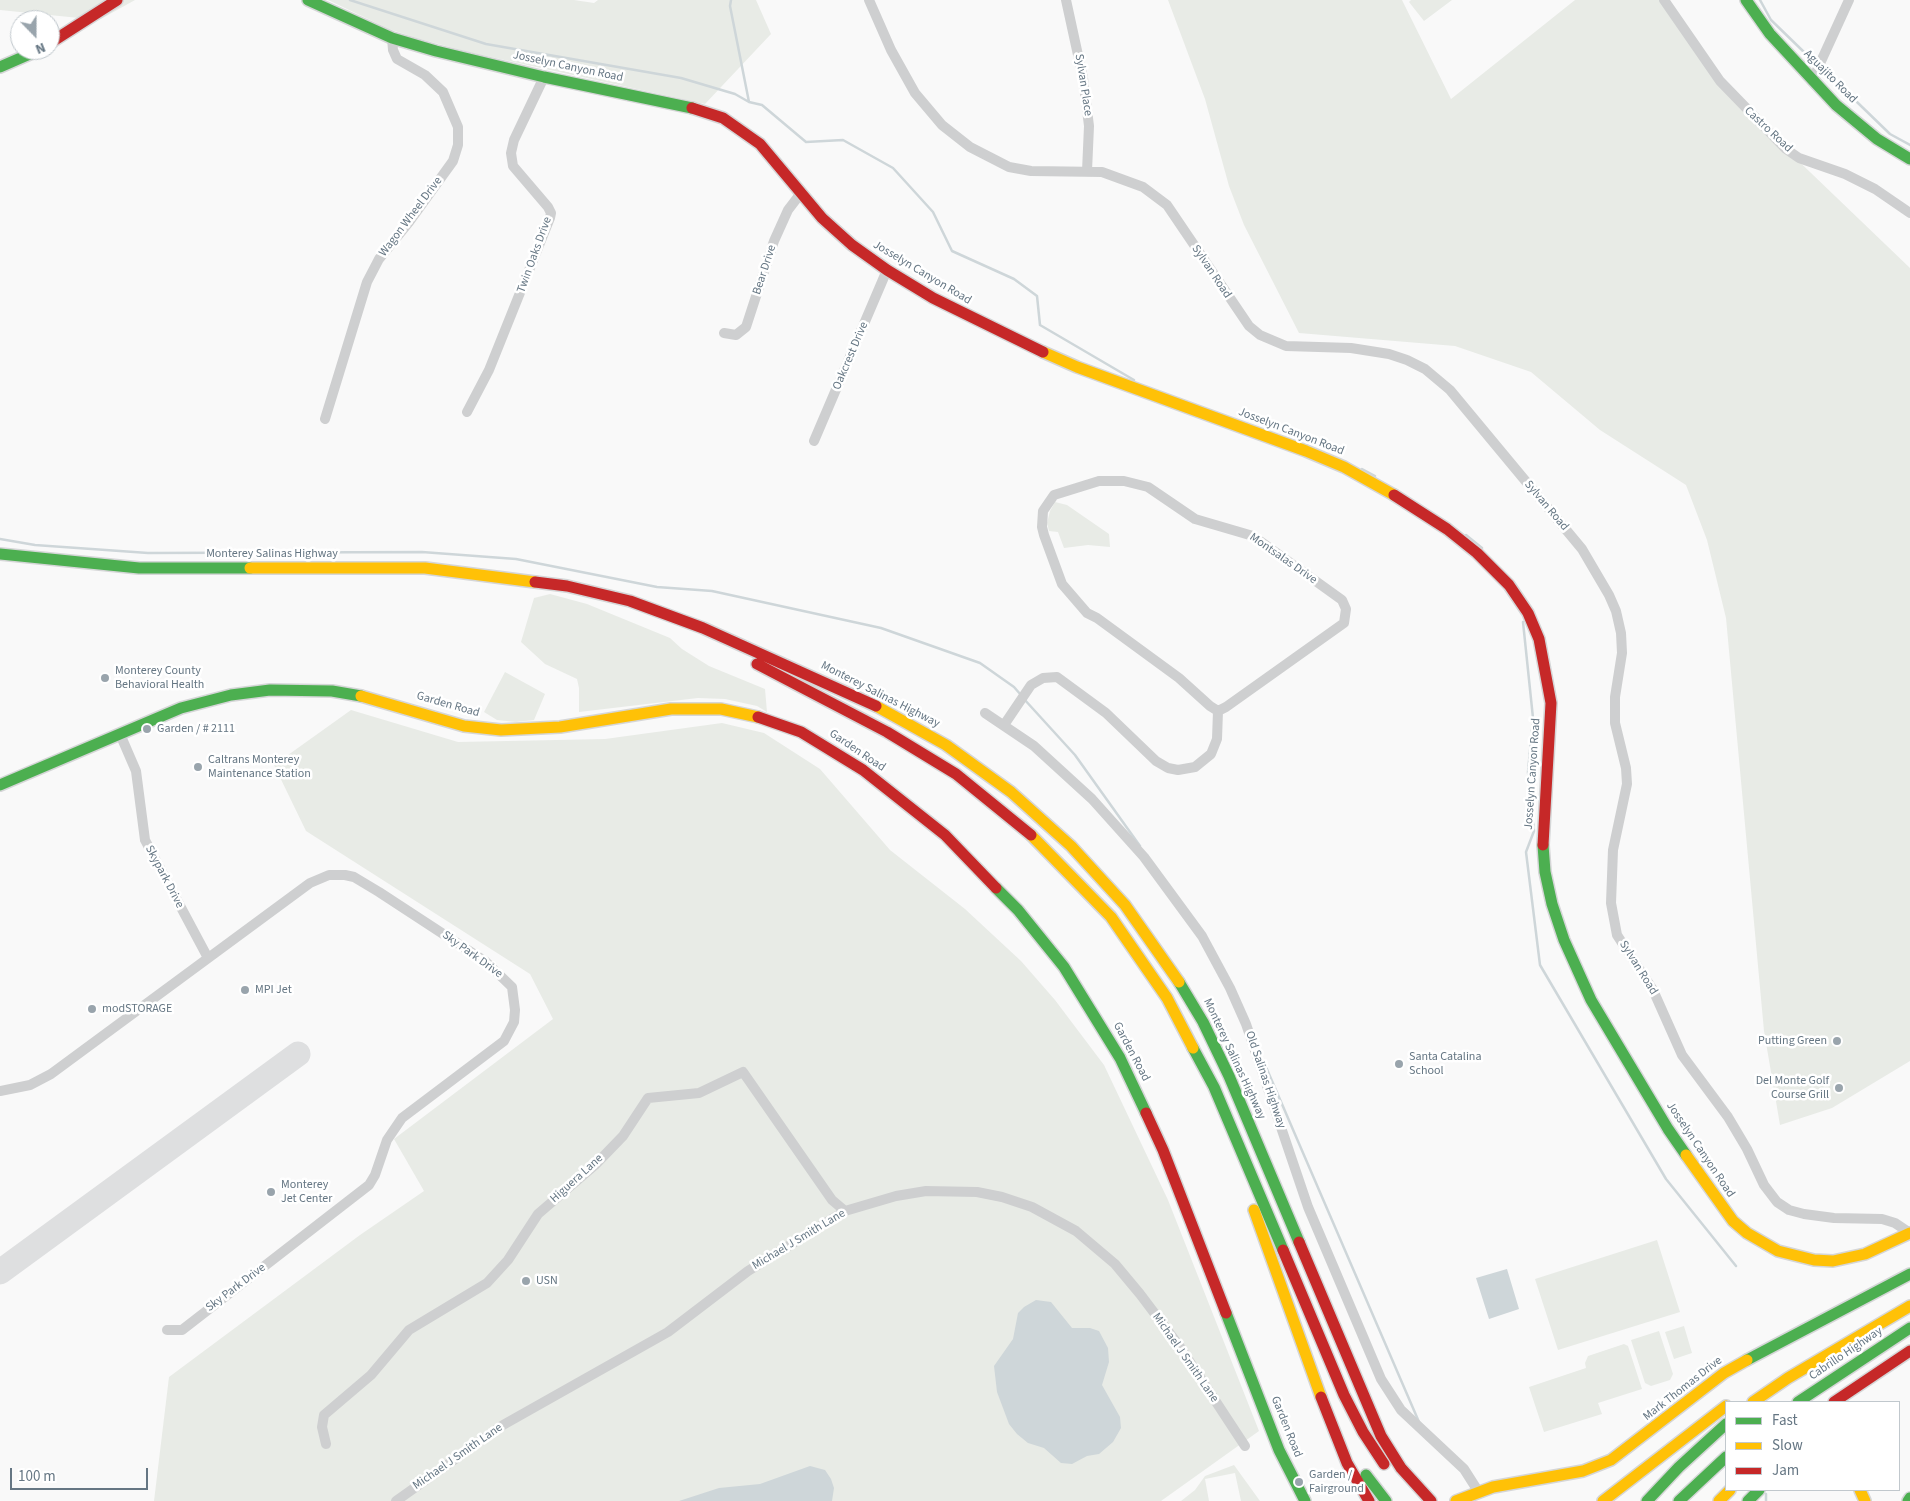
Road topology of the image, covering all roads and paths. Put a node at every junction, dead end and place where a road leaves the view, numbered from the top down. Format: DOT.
graph roads {
  1 [pos="117,0"];
  2 [pos="308,0"];
  3 [pos="869,0"];
  4 [pos="1066,0"];
  5 [pos="1664,0"];
  6 [pos="1746,0"];
  7 [pos="1849,0"];
  8 [pos="60,37"];
  9 [pos="392,38"];
  10 [pos="16,60"];
  11 [pos="0,67"];
  12 [pos="544,77"];
  13 [pos="1812,80"];
  14 [pos="1910,159"];
  15 [pos="1087,171"];
  16 [pos="801,193"];
  17 [pos="1910,213"];
  18 [pos="887,270"];
  19 [pos="724,333"];
  20 [pos="466,412"];
  21 [pos="325,419"];
  22 [pos="814,441"];
  23 [pos="0,554"];
  24 [pos="544,583"];
  25 [pos="1218,711"];
  26 [pos="985,713"];
  27 [pos="1004,725"];
  28 [pos="120,734"];
  29 [pos="0,786"];
  30 [pos="208,958"];
  31 [pos="1205,1069"];
  32 [pos="0,1091"];
  33 [pos="845,1211"];
  34 [pos="1910,1233"];
  35 [pos="1910,1274"];
  36 [pos="1910,1306"];
  37 [pos="1910,1328"];
  38 [pos="166,1330"];
  39 [pos="1305,1351"];
  40 [pos="1910,1351"];
  41 [pos="1742,1399"];
  42 [pos="1800,1401"];
  43 [pos="1835,1401"];
  44 [pos="1725,1407"];
  45 [pos="1373,1419"];
  46 [pos="1725,1425"];
  47 [pos="326,1444"];
  48 [pos="1244,1446"];
  49 [pos="1725,1458"];
  50 [pos="1478,1491"];
  51 [pos="1729,1491"];
  52 [pos="1758,1491"];
  53 [pos="1910,1498"];
  54 [pos="1460,1499"];
  55 [pos="396,1501"];
  56 [pos="1305,1501"];
  57 [pos="1370,1501"];
  58 [pos="1386,1501"];
  59 [pos="1417,1501"];
  60 [pos="1431,1501"];
  61 [pos="1442,1501"];
  62 [pos="1603,1501"];
  63 [pos="1647,1501"];
  64 [pos="1679,1501"];
  65 [pos="1719,1501"];
  66 [pos="1748,1501"];
  67 [pos="1908,1501"];
  1 -- 8 [label="main road"];
  2 -- 9 [label="main road, Josselyn Canyon Road"];
  3 -- 15 [label="street, Sylvan Road"];
  4 -- 15 [label="street, Sylvan Place"];
  5 -- 17 [label="street, Castro Road"];
  6 -- 13 [label="main road, Aguajito Road"];
  7 -- 13 [label="street"];
  9 -- 12 [label="main road, Josselyn Canyon Road"];
  9 -- 21 [label="street, Wagon Wheel Drive"];
  10 -- 11 [label="main road"];
  12 -- 16 [label="main road, Josselyn Canyon Road"];
  12 -- 20 [label="street, Twin Oaks Drive"];
  13 -- 14 [label="main road, Aguajito Road"];
  15 -- 34 [label="street, Sylvan Road"];
  16 -- 18 [label="main road, Josselyn Canyon Road"];
  16 -- 19 [label="street, Bear Drive"];
  18 -- 22 [label="street, Oakcrest Drive"];
  18 -- 34 [label="main road, Josselyn Canyon Road"];
  23 -- 24 [label="main road, Monterey Salinas Highway"];
  24 -- 31 [label="main road, Monterey Salinas Highway"];
  24 -- 45 [label="main road, Monterey Salinas Highway"];
  25 -- 25 [label="street, Montsalas Drive"];
  25 -- 27 [label="street"];
  26 -- 27 [label="street, Old Salinas Highway"];
  27 -- 50 [label="street, Old Salinas Highway"];
  28 -- 29 [label="main road, Garden Road"];
  28 -- 30 [label="street, Skypark Drive"];
  28 -- 56 [label="main road, Garden Road"];
  30 -- 32 [label="street, Sky Park Drive"];
  30 -- 38 [label="street, Sky Park Drive"];
  31 -- 39 [label="main road"];
  31 -- 59 [label="main road"];
  33 -- 47 [label="street, Higuera Lane"];
  33 -- 48 [label="street, Michael J Smith Lane"];
  33 -- 55 [label="street, Michael J Smith Lane"];
  35 -- 50 [label="main road, Mark Thomas Drive"];
  36 -- 41 [label="main road"];
  37 -- 42 [label="main road, Cabrillo Highway"];
  39 -- 57 [label="main road"];
  39 -- 58 [label="main road"];
  40 -- 43 [label="main road"];
  44 -- 62 [label="main road"];
  45 -- 60 [label="main road"];
  45 -- 61 [label="main road"];
  46 -- 63 [label="main road"];
  49 -- 64 [label="main road"];
  50 -- 54 [label="main road, Mark Thomas Drive"];
  51 -- 65 [label="main road"];
  52 -- 66 [label="main road"];
  53 -- 67 [label="main road"];
}
